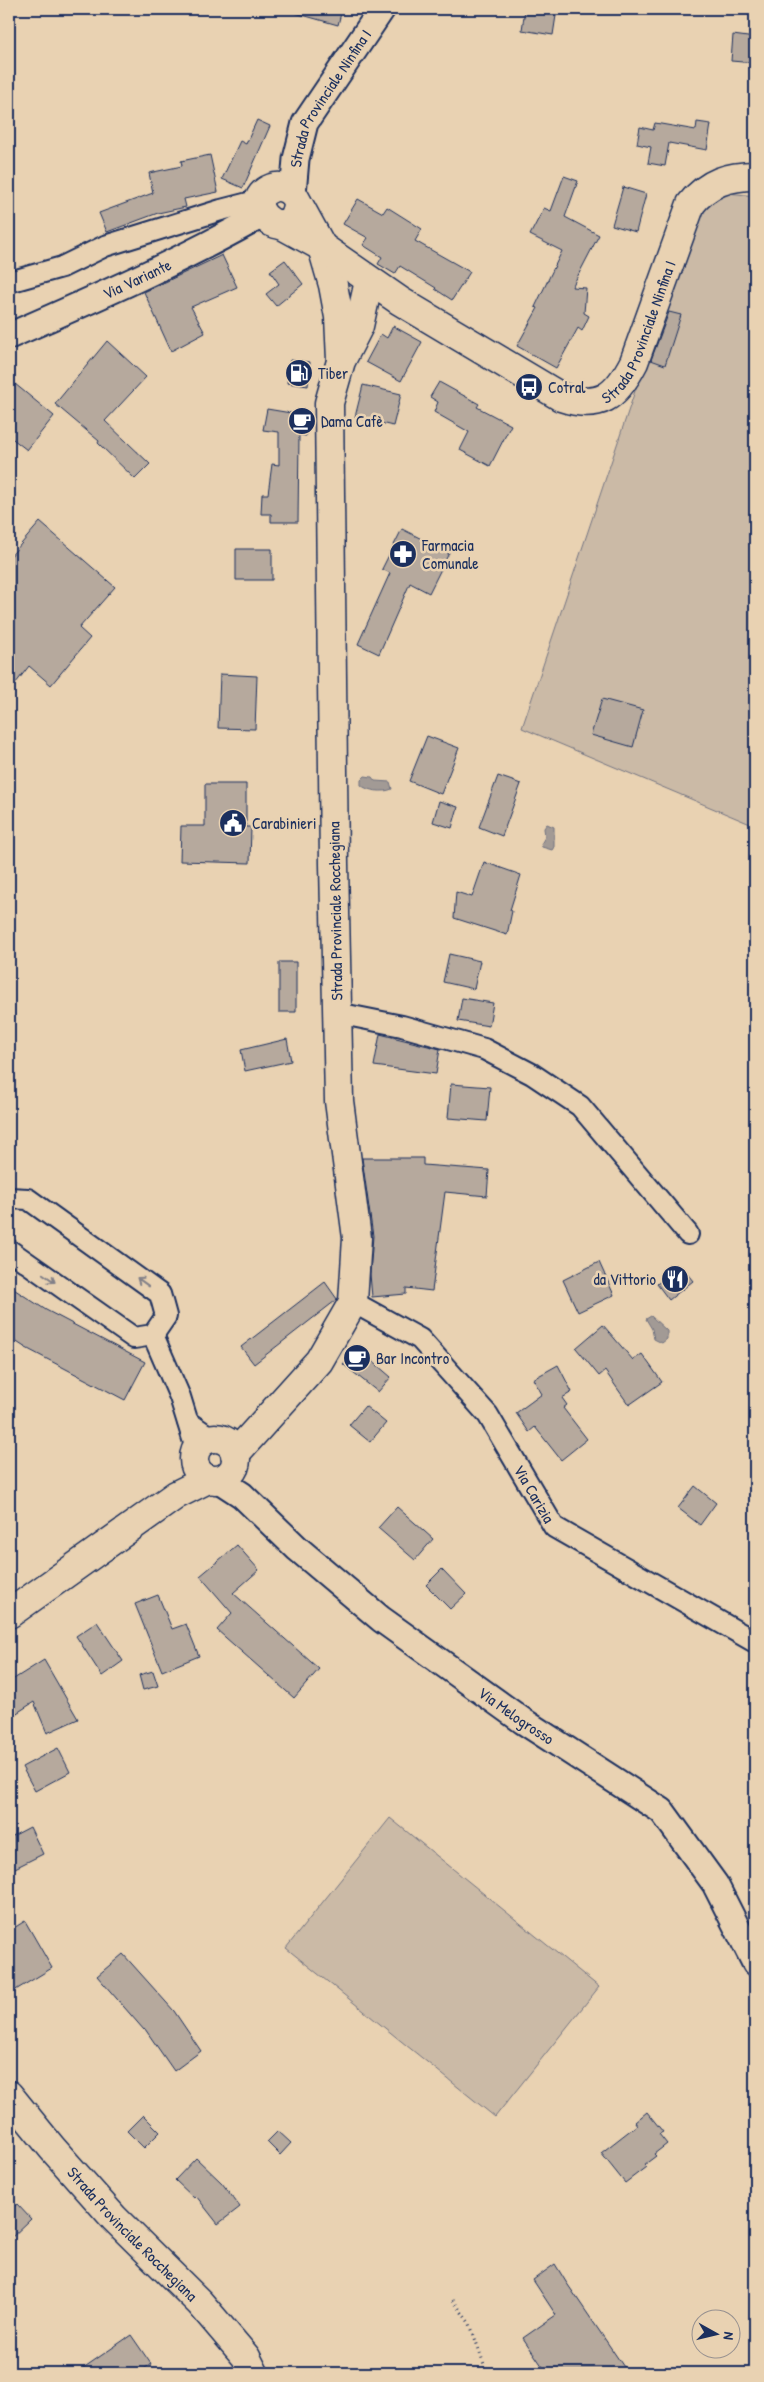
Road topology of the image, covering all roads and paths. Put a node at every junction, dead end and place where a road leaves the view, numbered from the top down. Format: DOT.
graph roads {
  1 [pos="382,9"];
  2 [pos="755,176"];
  3 [pos="277,204"];
  4 [pos="322,247"];
  5 [pos="369,281"];
  6 [pos="9,282"];
  7 [pos="400,301"];
  8 [pos="349,322"];
  9 [pos="9,336"];
  10 [pos="337,1013"];
  11 [pos="9,1198"];
  12 [pos="688,1234"];
  13 [pos="9,1250"];
  14 [pos="353,1302"];
  15 [pos="153,1335"];
  16 [pos="215,1460"];
  17 [pos="9,1614"];
  18 [pos="755,1642"];
  19 [pos="755,1963"];
  20 [pos="9,2095"];
  21 [pos="454,2300"];
  22 [pos="254,2373"];
  23 [pos="487,2373"];
  1 -- 3 [label="street, Strada Provinciale Ninfina I"];
  2 -- 7 [label="main road, Strada Provinciale Ninfina I"];
  3 -- 4 [label="main road"];
  3 -- 6 [label="street"];
  3 -- 9 [label="street, Via Variante"];
  4 -- 5 [label="main road, Strada Provinciale Ninfina I"];
  4 -- 8 [label="main road"];
  5 -- 7 [label="main road, Strada Provinciale Ninfina I"];
  5 -- 8 [label="main road, Strada Provinciale Rocchegiana"];
  7 -- 8 [label="main road"];
  8 -- 10 [label="main road, Strada Provinciale Rocchegiana"];
  10 -- 12 [label="street"];
  10 -- 14 [label="main road, Strada Provinciale Rocchegiana"];
  15 -- 11 [label="street, one-way"];
  13 -- 15 [label="street, one-way"];
  14 -- 16 [label="main road, Strada Provinciale Rocchegiana"];
  14 -- 18 [label="street, Via Carizia"];
  15 -- 16 [label="street"];
  16 -- 17 [label="main road, Strada Provinciale Rocchegiana"];
  16 -- 19 [label="street, Via Melogrosso"];
  20 -- 22 [label="main road, Strada Provinciale Rocchegiana"];
  21 -- 23 [label="path"];
}
